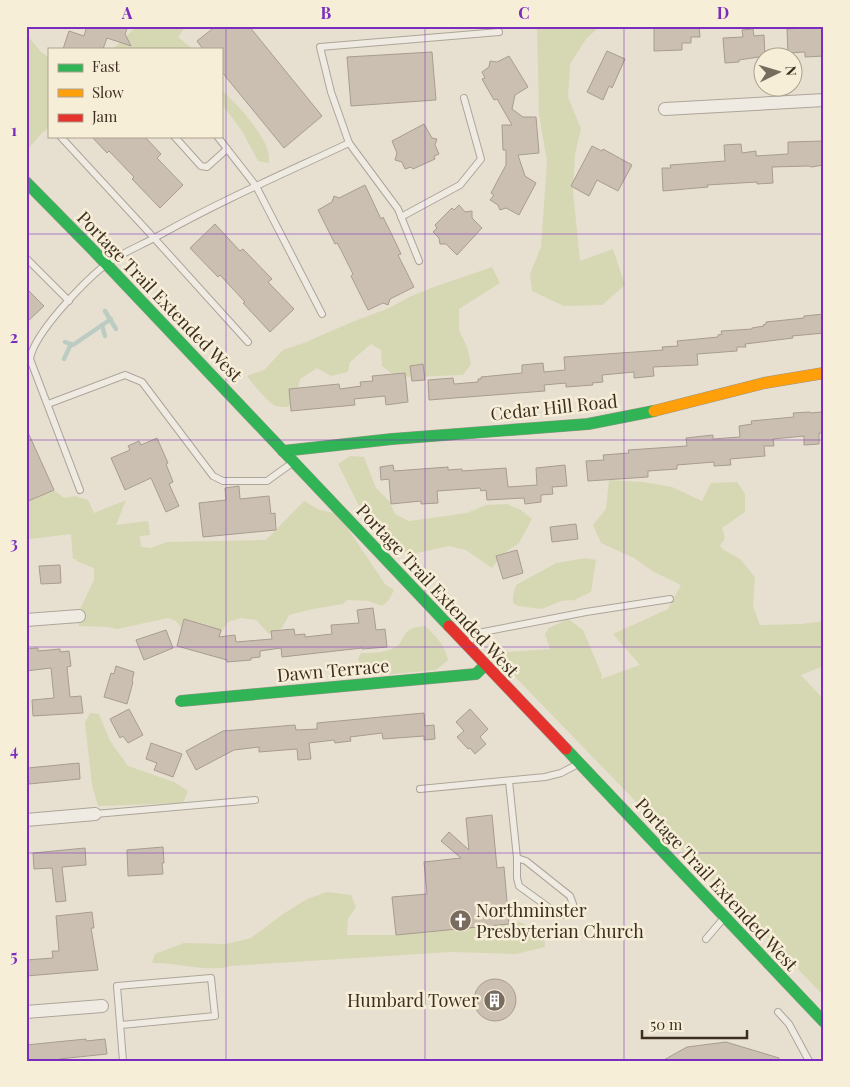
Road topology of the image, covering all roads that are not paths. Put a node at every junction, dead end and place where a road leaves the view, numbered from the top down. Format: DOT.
graph roads {
  1 [pos="499,32"];
  2 [pos="464,98"];
  3 [pos="824,100"];
  4 [pos="665,109"];
  5 [pos="62,138"];
  6 [pos="176,138"];
  7 [pos="218,138"];
  8 [pos="349,143"];
  9 [pos="227,149"];
  10 [pos="26,182"];
  11 [pos="256,186"];
  12 [pos="401,217"];
  13 [pos="154,238"];
  14 [pos="26,258"];
  15 [pos="419,261"];
  16 [pos="106,264"];
  17 [pos="69,301"];
  18 [pos="322,314"];
  19 [pos="248,342"];
  20 [pos="28,354"];
  21 [pos="824,373"];
  22 [pos="48,404"];
  23 [pos="283,452"];
  24 [pos="293,462"];
  25 [pos="80,490"];
  26 [pos="670,599"];
  27 [pos="79,616"];
  28 [pos="26,620"];
  29 [pos="466,645"];
  30 [pos="485,665"];
  31 [pos="181,701"];
  32 [pos="579,763"];
  33 [pos="509,781"];
  34 [pos="420,789"];
  35 [pos="255,800"];
  36 [pos="95,814"];
  37 [pos="26,820"];
  38 [pos="516,858"];
  39 [pos="724,917"];
  40 [pos="706,939"];
  41 [pos="102,1006"];
  42 [pos="26,1012"];
  43 [pos="778,1012"];
  44 [pos="824,1022"];
  45 [pos="120,1025"];
  46 [pos="123,1061"];
  47 [pos="809,1061"];
  1 -- 8 [label="lane"];
  2 -- 12 [label="lane"];
  3 -- 4 [label="street"];
  5 -- 13 [label="lane"];
  6 -- 9 [label="lane"];
  7 -- 9 [label="lane"];
  8 -- 11 [label="lane"];
  8 -- 12 [label="lane"];
  9 -- 11 [label="lane"];
  10 -- 16 [label="main road, Portage Trail Extended West"];
  11 -- 13 [label="lane"];
  11 -- 18 [label="lane"];
  12 -- 15 [label="lane"];
  13 -- 16 [label="lane"];
  13 -- 19 [label="lane"];
  14 -- 17 [label="lane"];
  16 -- 17 [label="lane"];
  16 -- 23 [label="main road, Portage Trail Extended West"];
  17 -- 20 [label="lane"];
  20 -- 22 [label="lane"];
  21 -- 23 [label="main road, Cedar Hill Road"];
  22 -- 24 [label="lane"];
  22 -- 25 [label="lane"];
  23 -- 24 [label="main road, Portage Trail Extended West"];
  24 -- 29 [label="main road, Portage Trail Extended West"];
  26 -- 29 [label="lane"];
  27 -- 28 [label="street"];
  29 -- 30 [label="main road, Portage Trail Extended West"];
  30 -- 31 [label="main road, Dawn Terrace"];
  30 -- 32 [label="main road, Portage Trail Extended West"];
  32 -- 33 [label="lane"];
  32 -- 39 [label="main road, Portage Trail Extended West"];
  33 -- 34 [label="lane"];
  33 -- 38 [label="lane"];
  35 -- 36 [label="lane"];
  36 -- 37 [label="street"];
  38 -- 38 [label="lane"];
  39 -- 40 [label="lane"];
  39 -- 44 [label="main road, Portage Trail Extended West"];
  41 -- 42 [label="street"];
  43 -- 47 [label="lane"];
  45 -- 45 [label="lane"];
  45 -- 46 [label="lane"];
}
